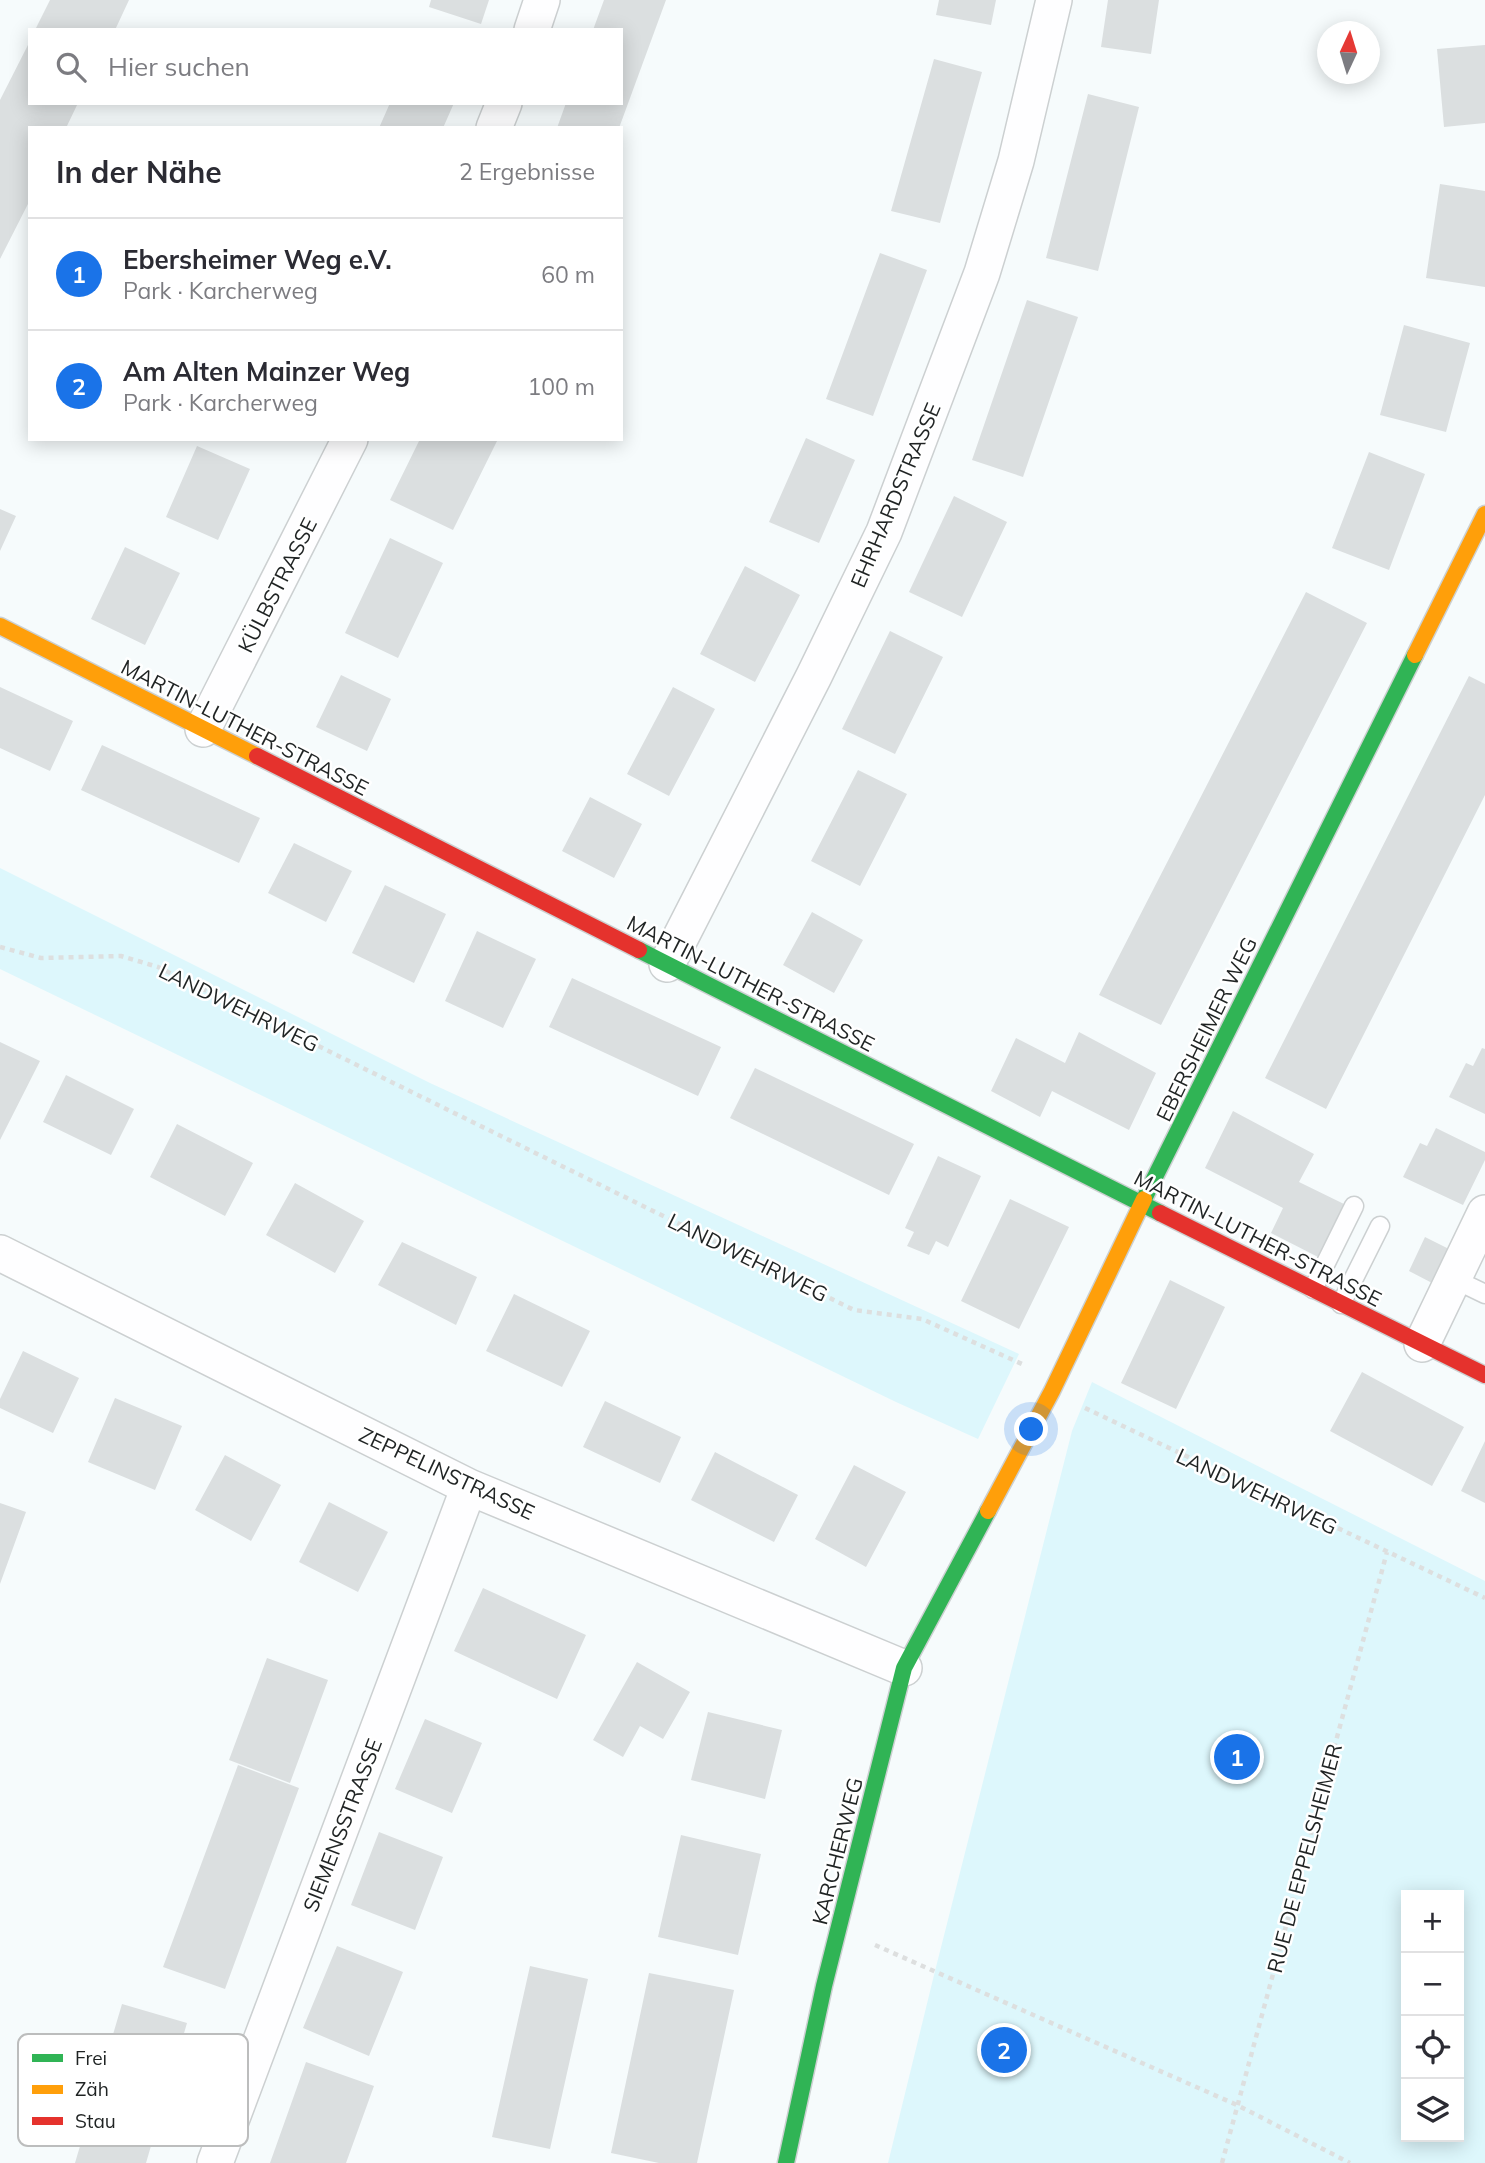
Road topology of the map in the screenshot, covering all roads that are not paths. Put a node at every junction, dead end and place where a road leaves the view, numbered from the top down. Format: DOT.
graph roads {
  1 [pos="542,0"];
  2 [pos="1054,0"];
  3 [pos="532,28"];
  4 [pos="503,105"];
  5 [pos="495,126"];
  6 [pos="349,441"];
  7 [pos="1485,514"];
  8 [pos="0,626"];
  9 [pos="203,729"];
  10 [pos="667,964"];
  11 [pos="1142,1204"];
  12 [pos="1354,1206"];
  13 [pos="1485,1213"];
  14 [pos="1380,1226"];
  15 [pos="0,1254"];
  16 [pos="1454,1279"];
  17 [pos="1313,1289"];
  18 [pos="1485,1294"];
  19 [pos="1341,1304"];
  20 [pos="1422,1344"];
  21 [pos="1485,1375"];
  22 [pos="469,1487"];
  23 [pos="962,1561"];
  24 [pos="904,1668"];
  25 [pos="248,2075"];
  26 [pos="221,2146"];
  27 [pos="215,2163"];
  28 [pos="786,2163"];
  1 -- 3 [label="street"];
  2 -- 10 [label="street, EHRHARDSTRASSE"];
  4 -- 5 [label="street"];
  6 -- 9 [label="street, KÜLBSTRASSE"];
  7 -- 11 [label="street, EBERSHEIMER WEG"];
  8 -- 9 [label="street, MARTIN-LUTHER-STRASSE"];
  9 -- 10 [label="street, MARTIN-LUTHER-STRASSE"];
  10 -- 11 [label="street, MARTIN-LUTHER-STRASSE"];
  11 -- 17 [label="street, MARTIN-LUTHER-STRASSE"];
  11 -- 23 [label="street, EBERSHEIMER WEG"];
  12 -- 17 [label="lane"];
  13 -- 16 [label="street"];
  14 -- 19 [label="lane"];
  15 -- 22 [label="street, ZEPPELINSTRASSE"];
  16 -- 18 [label="lane"];
  16 -- 20 [label="street"];
  17 -- 19 [label="street, MARTIN-LUTHER-STRASSE"];
  19 -- 20 [label="street, MARTIN-LUTHER-STRASSE"];
  20 -- 21 [label="street, MARTIN-LUTHER-STRASSE"];
  22 -- 24 [label="street, ZEPPELINSTRASSE"];
  22 -- 25 [label="street, SIEMENSSTRASSE"];
  23 -- 24 [label="street, KARCHERWEG"];
  24 -- 28 [label="street, KARCHERWEG"];
  26 -- 27 [label="street, SIEMENSSTRASSE"];
}
